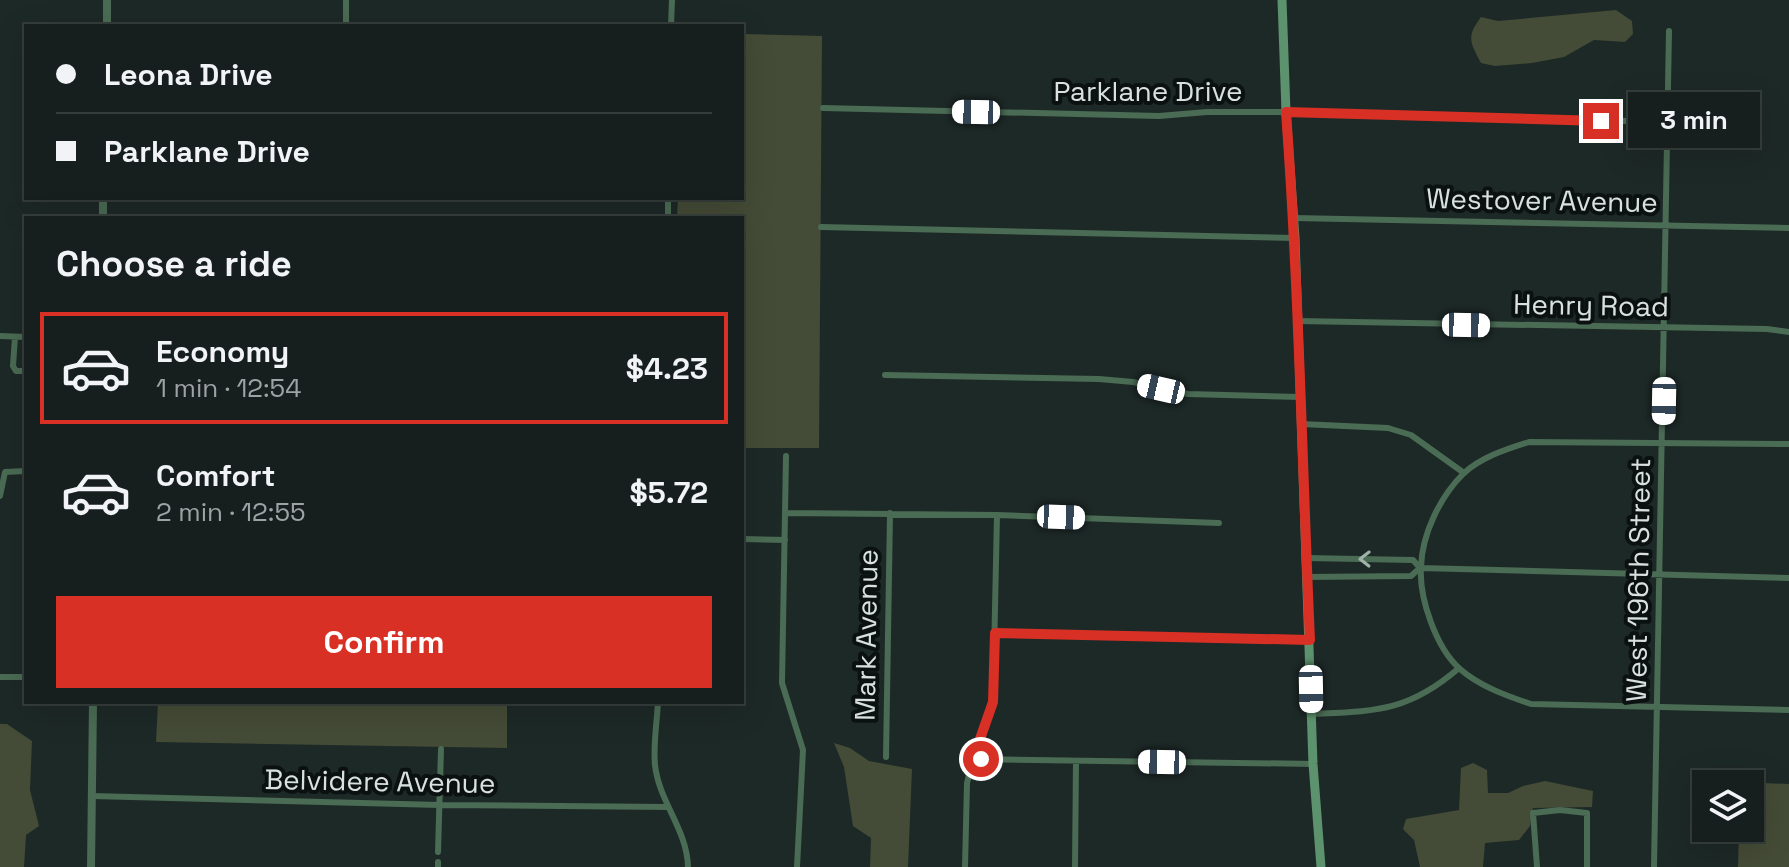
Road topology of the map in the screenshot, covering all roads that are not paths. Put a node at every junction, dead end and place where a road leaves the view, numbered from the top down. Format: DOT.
graph roads {
  1 [pos="107,0"];
  2 [pos="346,0"];
  3 [pos="672,0"];
  4 [pos="1282,0"];
  5 [pos="107,24"];
  6 [pos="346,24"];
  7 [pos="671,24"];
  8 [pos="1669,31"];
  9 [pos="823,108"];
  10 [pos="1286,112"];
  11 [pos="1666,122"];
  12 [pos="1294,218"];
  13 [pos="1666,225"];
  14 [pos="821,227"];
  15 [pos="1789,228"];
  16 [pos="1295,238"];
  17 [pos="1296,321"];
  18 [pos="1665,328"];
  19 [pos="1789,332"];
  20 [pos="0,336"];
  21 [pos="15,337"];
  22 [pos="24,337"];
  23 [pos="24,371"];
  24 [pos="885,375"];
  25 [pos="1300,397"];
  26 [pos="1301,424"];
  27 [pos="1663,441"];
  28 [pos="1789,444"];
  29 [pos="786,456"];
  30 [pos="24,471"];
  31 [pos="1464,473"];
  32 [pos="0,496"];
  33 [pos="786,513"];
  34 [pos="890,513"];
  35 [pos="997,515"];
  36 [pos="1219,523"];
  37 [pos="744,539"];
  38 [pos="785,540"];
  39 [pos="1306,558"];
  40 [pos="1420,568"];
  41 [pos="1660,575"];
  42 [pos="1307,577"];
  43 [pos="1789,578"];
  44 [pos="995,633"];
  45 [pos="1310,640"];
  46 [pos="1459,668"];
  47 [pos="0,677"];
  48 [pos="24,677"];
  49 [pos="93,704"];
  50 [pos="658,704"];
  51 [pos="1657,707"];
  52 [pos="1789,710"];
  53 [pos="1312,714"];
  54 [pos="441,749"];
  55 [pos="886,757"];
  56 [pos="973,759"];
  57 [pos="1076,761"];
  58 [pos="1313,764"];
  59 [pos="92,796"];
  60 [pos="440,805"];
  61 [pos="667,807"];
  62 [pos="438,852"];
  63 [pos="91,867"];
  64 [pos="688,867"];
  65 [pos="797,867"];
  66 [pos="965,867"];
  67 [pos="1075,867"];
  68 [pos="1321,867"];
  69 [pos="1537,867"];
  70 [pos="1587,867"];
  71 [pos="1654,867"];
  1 -- 5 [label="street"];
  2 -- 6 [label="street"];
  3 -- 7 [label="street"];
  4 -- 10 [label="main road"];
  8 -- 11 [label="street, West 196th Street"];
  9 -- 10 [label="street, Parklane Drive"];
  10 -- 11 [label="street, Parklane Drive"];
  10 -- 12 [label="main road"];
  11 -- 13 [label="street, West 196th Street"];
  12 -- 13 [label="street, Westover Avenue"];
  12 -- 16 [label="main road"];
  13 -- 15 [label="street, Westover Avenue"];
  13 -- 18 [label="street, West 196th Street"];
  14 -- 16 [label="street"];
  16 -- 17 [label="main road"];
  17 -- 18 [label="street, Henry Road"];
  17 -- 25 [label="main road"];
  18 -- 19 [label="street, Henry Road"];
  18 -- 27 [label="street, West 196th Street"];
  20 -- 21 [label="street"];
  21 -- 22 [label="street"];
  21 -- 23 [label="street"];
  24 -- 25 [label="street"];
  25 -- 26 [label="main road"];
  26 -- 31 [label="street"];
  26 -- 39 [label="main road"];
  27 -- 28 [label="street"];
  27 -- 31 [label="street"];
  27 -- 41 [label="street, West 196th Street"];
  29 -- 33 [label="street"];
  30 -- 32 [label="street"];
  31 -- 40 [label="street"];
  33 -- 34 [label="street"];
  33 -- 38 [label="street"];
  34 -- 35 [label="street"];
  34 -- 55 [label="street, Mark Avenue"];
  35 -- 36 [label="street"];
  35 -- 44 [label="street"];
  37 -- 38 [label="street"];
  38 -- 65 [label="street"];
  40 -- 39 [label="street, one-way"];
  39 -- 42 [label="main road"];
  40 -- 41 [label="street"];
  40 -- 42 [label="street"];
  40 -- 46 [label="street"];
  41 -- 43 [label="street"];
  41 -- 51 [label="street, West 196th Street"];
  42 -- 45 [label="main road"];
  44 -- 45 [label="street"];
  44 -- 56 [label="street"];
  45 -- 53 [label="main road"];
  46 -- 51 [label="street"];
  46 -- 53 [label="street"];
  47 -- 48 [label="street"];
  49 -- 59 [label="street"];
  50 -- 61 [label="street"];
  51 -- 52 [label="street"];
  51 -- 71 [label="street, West 196th Street"];
  53 -- 58 [label="main road"];
  54 -- 60 [label="street"];
  56 -- 57 [label="street"];
  56 -- 66 [label="street"];
  57 -- 58 [label="street"];
  57 -- 67 [label="street"];
  58 -- 68 [label="main road"];
  59 -- 60 [label="street, Belvidere Avenue"];
  59 -- 63 [label="street"];
  60 -- 61 [label="street, Belvidere Avenue"];
  60 -- 62 [label="street"];
  61 -- 64 [label="street"];
  69 -- 70 [label="street"];
}
